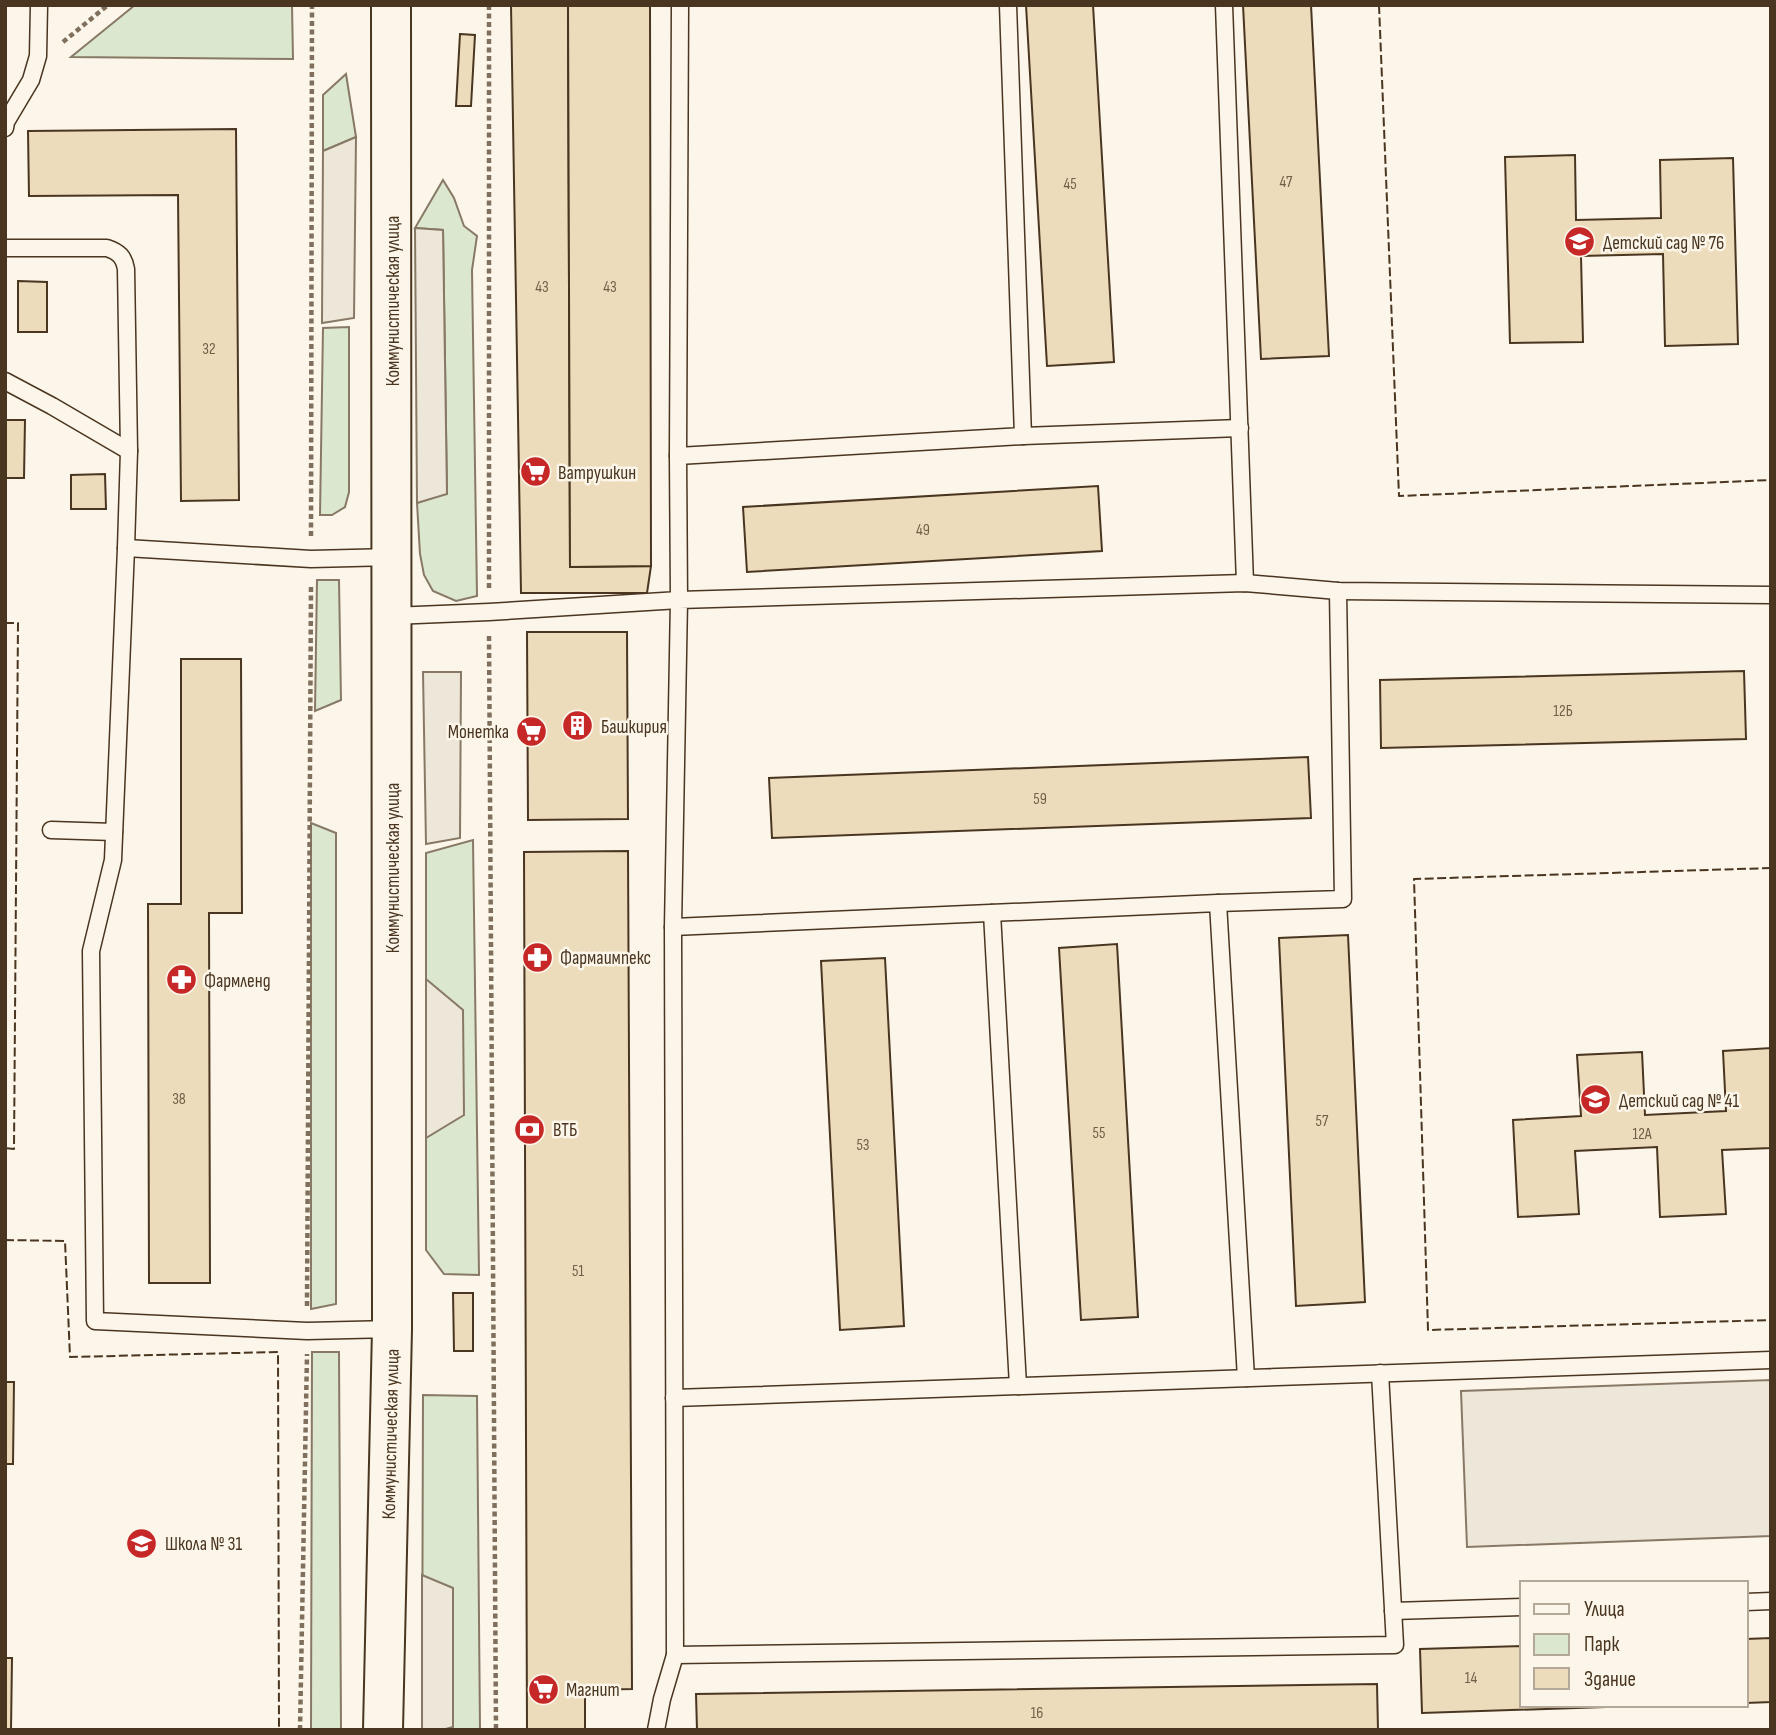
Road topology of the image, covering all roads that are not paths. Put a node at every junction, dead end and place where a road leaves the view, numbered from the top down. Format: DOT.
graph roads {
  1 [pos="39,5"];
  2 [pos="391,5"];
  3 [pos="680,5"];
  4 [pos="1007,5"];
  5 [pos="1224,5"];
  6 [pos="5,128"];
  7 [pos="5,248"];
  8 [pos="5,381"];
  9 [pos="1240,429"];
  10 [pos="1023,436"];
  11 [pos="129,451"];
  12 [pos="678,456"];
  13 [pos="127,548"];
  14 [pos="393,557"];
  15 [pos="1245,583"];
  16 [pos="1338,591"];
  17 [pos="1771,595"];
  18 [pos="679,600"];
  19 [pos="392,616"];
  20 [pos="51,830"];
  21 [pos="114,832"];
  22 [pos="1218,903"];
  23 [pos="992,913"];
  24 [pos="673,927"];
  25 [pos="392,1329"];
  26 [pos="1771,1360"];
  27 [pos="1380,1373"];
  28 [pos="1246,1378"];
  29 [pos="1018,1386"];
  30 [pos="674,1398"];
  31 [pos="1771,1601"];
  32 [pos="1748,1602"];
  33 [pos="1520,1607"];
  34 [pos="1393,1611"];
  35 [pos="675,1655"];
  36 [pos="383,1730"];
  37 [pos="656,1730"];
  1 -- 6 [label="lane"];
  2 -- 14 [label="main road, Коммунистическая улица"];
  3 -- 12 [label="lane"];
  4 -- 10 [label="lane"];
  5 -- 9 [label="lane"];
  7 -- 11 [label="lane"];
  8 -- 11 [label="lane"];
  9 -- 10 [label="lane"];
  9 -- 15 [label="lane"];
  10 -- 12 [label="lane"];
  11 -- 13 [label="lane"];
  12 -- 18 [label="lane"];
  13 -- 14 [label="lane"];
  13 -- 21 [label="lane"];
  14 -- 19 [label="main road, Коммунистическая улица"];
  15 -- 16 [label="lane"];
  15 -- 18 [label="lane"];
  16 -- 17 [label="lane"];
  16 -- 22 [label="lane"];
  18 -- 19 [label="lane"];
  18 -- 24 [label="lane"];
  19 -- 25 [label="main road, Коммунистическая улица"];
  20 -- 21 [label="lane"];
  21 -- 25 [label="lane"];
  22 -- 23 [label="lane"];
  22 -- 28 [label="lane"];
  23 -- 24 [label="lane"];
  23 -- 29 [label="lane"];
  24 -- 30 [label="lane"];
  25 -- 36 [label="main road, Коммунистическая улица"];
  26 -- 27 [label="lane"];
  27 -- 28 [label="lane"];
  27 -- 34 [label="lane"];
  28 -- 29 [label="lane"];
  29 -- 30 [label="lane"];
  30 -- 35 [label="lane"];
  31 -- 32 [label="lane"];
  33 -- 34 [label="lane"];
  34 -- 35 [label="lane"];
  35 -- 37 [label="lane"];
}
